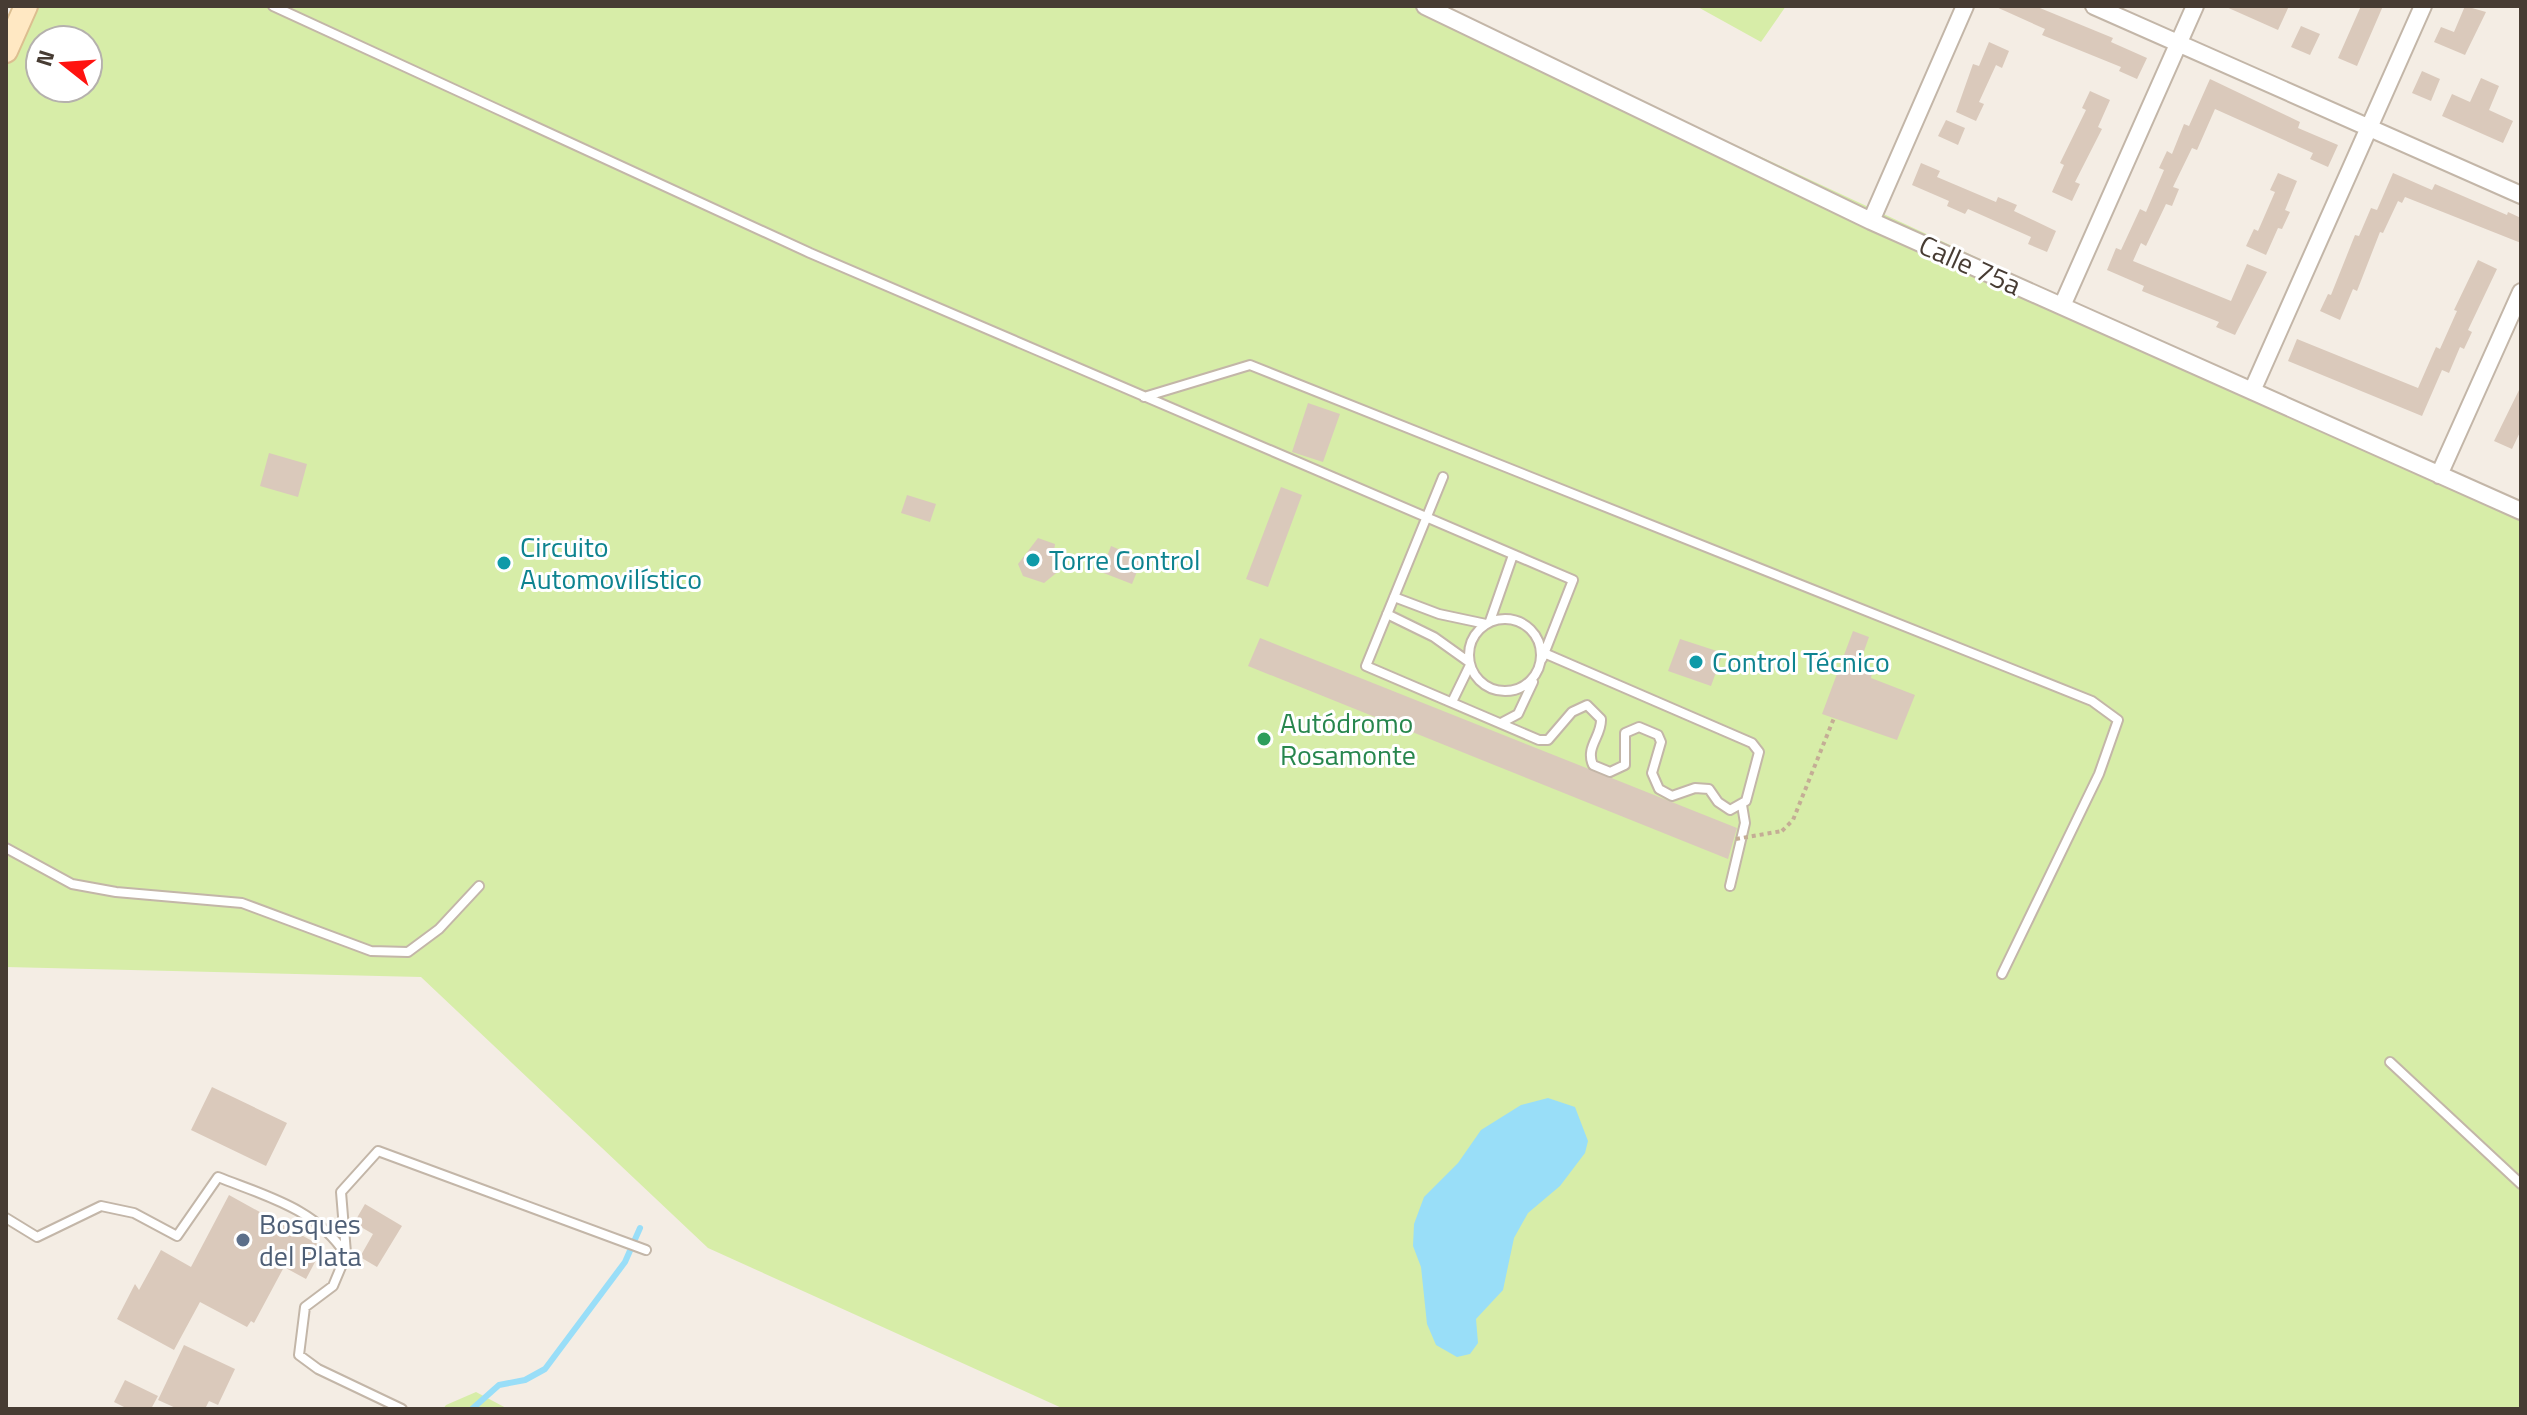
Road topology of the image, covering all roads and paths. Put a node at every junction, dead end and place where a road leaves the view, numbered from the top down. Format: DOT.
graph roads {
  1 [pos="26,6"];
  2 [pos="273,6"];
  3 [pos="1425,6"];
  4 [pos="1965,6"];
  5 [pos="2094,6"];
  6 [pos="2195,6"];
  7 [pos="2423,6"];
  8 [pos="2178,43"];
  9 [pos="6,51"];
  10 [pos="2369,128"];
  11 [pos="2521,195"];
  12 [pos="1871,221"];
  13 [pos="2521,292"];
  14 [pos="2062,306"];
  15 [pos="2252,391"];
  16 [pos="1143,397"];
  17 [pos="2439,475"];
  18 [pos="1443,477"];
  19 [pos="2521,511"];
  20 [pos="1426,518"];
  21 [pos="1513,555"];
  22 [pos="1394,597"];
  23 [pos="1387,614"];
  24 [pos="1488,623"];
  25 [pos="1543,656"];
  26 [pos="1470,664"];
  27 [pos="1536,674"];
  28 [pos="1452,702"];
  29 [pos="1834,718"];
  30 [pos="1500,723"];
  31 [pos="1742,805"];
  32 [pos="1736,839"];
  33 [pos="6,848"];
  34 [pos="479,886"];
  35 [pos="1730,886"];
  36 [pos="2002,974"];
  37 [pos="2390,1062"];
  38 [pos="2521,1184"];
  39 [pos="6,1218"];
  40 [pos="646,1250"];
  41 [pos="346,1255"];
  42 [pos="402,1409"];
  1 -- 9 [label="main road"];
  2 -- 16 [label="lane"];
  3 -- 12 [label="street, Calle 75a"];
  4 -- 12 [label="street"];
  5 -- 8 [label="street"];
  6 -- 8 [label="street"];
  7 -- 10 [label="street"];
  8 -- 10 [label="street"];
  8 -- 14 [label="street"];
  10 -- 11 [label="street"];
  10 -- 15 [label="street"];
  12 -- 14 [label="street, Calle 75a"];
  13 -- 17 [label="street"];
  14 -- 15 [label="street, Calle 75a"];
  15 -- 17 [label="street, Calle 75a"];
  16 -- 20 [label="lane"];
  16 -- 36 [label="lane"];
  17 -- 19 [label="street, Calle 75a"];
  18 -- 20 [label="lane"];
  20 -- 21 [label="lane"];
  20 -- 22 [label="lane"];
  21 -- 24 [label="lane"];
  21 -- 25 [label="lane"];
  22 -- 23 [label="lane"];
  22 -- 24 [label="lane"];
  23 -- 26 [label="lane"];
  23 -- 28 [label="lane"];
  24 -- 25 [label="lane"];
  24 -- 26 [label="lane"];
  25 -- 27 [label="lane"];
  25 -- 31 [label="lane"];
  26 -- 27 [label="lane"];
  26 -- 28 [label="lane"];
  27 -- 30 [label="lane"];
  28 -- 30 [label="lane"];
  29 -- 32 [label="path, bridge"];
  30 -- 31 [label="lane"];
  31 -- 35 [label="lane"];
  33 -- 34 [label="lane"];
  37 -- 38 [label="lane"];
  39 -- 41 [label="lane"];
  40 -- 41 [label="lane"];
  41 -- 42 [label="lane"];
}
